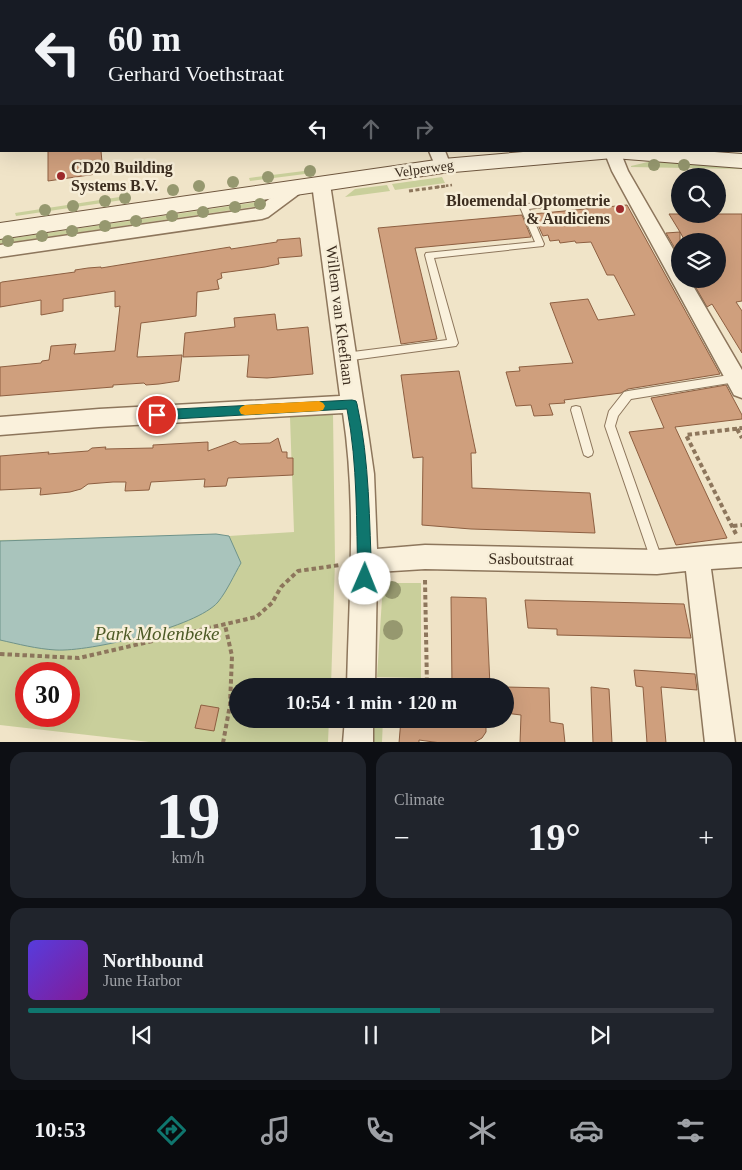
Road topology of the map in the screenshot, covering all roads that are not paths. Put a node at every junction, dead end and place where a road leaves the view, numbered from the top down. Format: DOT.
graph roads {
  1 [pos="602,152"];
  2 [pos="612,152"];
  3 [pos="625,152"];
  4 [pos="742,161"];
  5 [pos="444,167"];
  6 [pos="321,184"];
  7 [pos="297,187"];
  8 [pos="569,202"];
  9 [pos="0,231"];
  10 [pos="0,251"];
  11 [pos="671,262"];
  12 [pos="686,288"];
  13 [pos="345,357"];
  14 [pos="740,381"];
  15 [pos="352,404"];
  16 [pos="576,410"];
  17 [pos="0,426"];
  18 [pos="588,452"];
  19 [pos="740,547"];
  20 [pos="697,559"];
  21 [pos="366,561"];
  22 [pos="657,562"];
  23 [pos="361,678"];
  24 [pos="359,728"];
  25 [pos="358,742"];
  26 [pos="720,742"];
  1 -- 5 [label="main road, Velperweg"];
  2 -- 11 [label="street"];
  3 -- 4 [label="main road, Velperweg"];
  5 -- 6 [label="main road, Velperweg"];
  6 -- 7 [label="main road, Velperweg"];
  6 -- 13 [label="street, Willem van Kleeflaan"];
  7 -- 9 [label="main road, Velperweg"];
  7 -- 10 [label="street, Velperweg"];
  8 -- 13 [label="lane"];
  12 -- 14 [label="street"];
  13 -- 15 [label="street, Willem van Kleeflaan"];
  14 -- 22 [label="lane"];
  15 -- 17 [label="street"];
  15 -- 21 [label="street, Willem van Kleeflaan"];
  16 -- 18 [label="lane"];
  19 -- 20 [label="street, Sasboutstraat"];
  20 -- 22 [label="street, Sasboutstraat"];
  20 -- 26 [label="street"];
  21 -- 22 [label="street, Sasboutstraat"];
  21 -- 23 [label="street, Willem van Kleeflaan"];
  24 -- 25 [label="street"];
}
